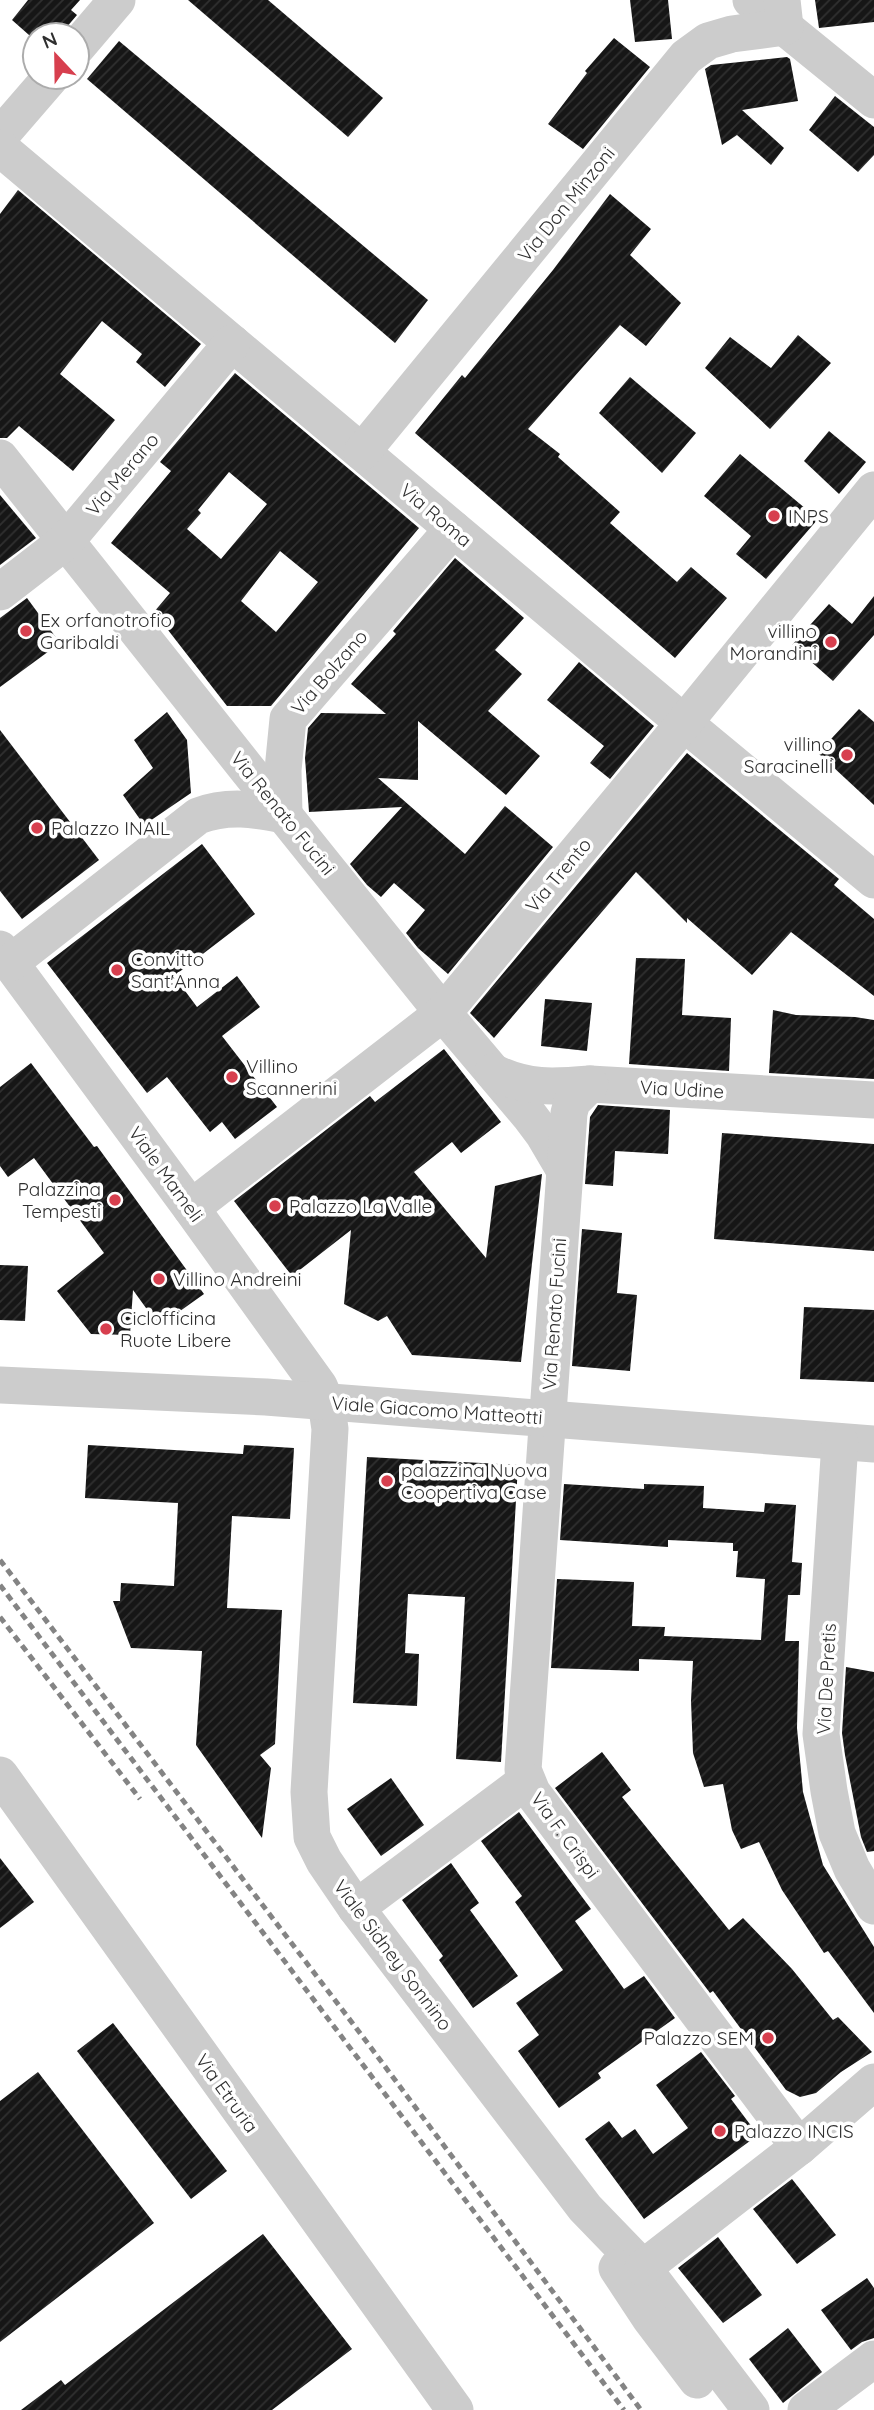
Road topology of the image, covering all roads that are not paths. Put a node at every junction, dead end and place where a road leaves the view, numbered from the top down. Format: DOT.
graph roads {
  1 [pos="117,0"];
  2 [pos="751,0"];
  3 [pos="783,14"];
  4 [pos="91,31"];
  5 [pos="39,91"];
  6 [pos="874,100"];
  7 [pos="0,136"];
  8 [pos="0,148"];
  9 [pos="232,342"];
  10 [pos="362,452"];
  11 [pos="0,457"];
  12 [pos="874,490"];
  13 [pos="453,529"];
  14 [pos="66,541"];
  15 [pos="0,592"];
  16 [pos="684,723"];
  17 [pos="284,815"];
  18 [pos="874,880"];
  19 [pos="5,956"];
  20 [pos="443,1013"];
  21 [pos="493,1072"];
  22 [pos="590,1084"];
  23 [pos="874,1100"];
  24 [pos="564,1169"];
  25 [pos="191,1208"];
  26 [pos="0,1385"];
  27 [pos="326,1402"];
  28 [pos="547,1417"];
  29 [pos="857,1443"];
  30 [pos="0,1775"];
  31 [pos="526,1781"];
  32 [pos="874,1906"];
  33 [pos="356,1908"];
  34 [pos="874,2082"];
  35 [pos="799,2147"];
  36 [pos="585,2208"];
  37 [pos="643,2268"];
  38 [pos="874,2359"];
  39 [pos="455,2410"];
  40 [pos="720,2410"];
  41 [pos="751,2410"];
  42 [pos="806,2410"];
  1 -- 4 [label="street"];
  2 -- 3 [label="street"];
  3 -- 6 [label="street"];
  3 -- 10 [label="street, Via Don Minzoni"];
  5 -- 7 [label="street"];
  8 -- 9 [label="street, Via Roma"];
  9 -- 10 [label="street, Via Roma"];
  9 -- 14 [label="street, Via Merano"];
  10 -- 13 [label="street, Via Roma"];
  11 -- 14 [label="street, Via Renato Fucini"];
  12 -- 16 [label="street, Via Trento"];
  13 -- 16 [label="street, Via Roma"];
  13 -- 17 [label="street, Via Bolzano"];
  14 -- 15 [label="street, Via Merano"];
  14 -- 17 [label="street, Via Renato Fucini"];
  16 -- 18 [label="street, Via Roma"];
  16 -- 20 [label="street, Via Trento"];
  17 -- 19 [label="street"];
  17 -- 20 [label="street, Via Renato Fucini"];
  19 -- 25 [label="street, Viale Mameli"];
  20 -- 21 [label="street, Via Renato Fucini"];
  20 -- 25 [label="street, Via Trento"];
  21 -- 22 [label="street, Via Udine"];
  21 -- 24 [label="street, Via Renato Fucini"];
  22 -- 23 [label="street, Via Udine"];
  22 -- 24 [label="street, Via Renato Fucini"];
  24 -- 28 [label="street, Via Renato Fucini"];
  25 -- 27 [label="street, Viale Mameli"];
  26 -- 27 [label="street, Viale Giacomo Matteotti"];
  27 -- 28 [label="street, Viale Giacomo Matteotti"];
  27 -- 33 [label="street, Viale Sidney Sonnino"];
  28 -- 29 [label="street, Viale Giacomo Matteotti"];
  28 -- 31 [label="street, Via F. Crispi"];
  29 -- 32 [label="street, Via De Pretis"];
  30 -- 39 [label="street, Via Etruria"];
  31 -- 33 [label="street"];
  31 -- 35 [label="street, Via F. Crispi"];
  33 -- 36 [label="street, Viale Sidney Sonnino"];
  34 -- 35 [label="street"];
  35 -- 37 [label="street"];
  36 -- 37 [label="street, Viale Sidney Sonnino"];
  36 -- 40 [label="street"];
  37 -- 41 [label="street, Viale Sidney Sonnino"];
  38 -- 42 [label="street"];
}
